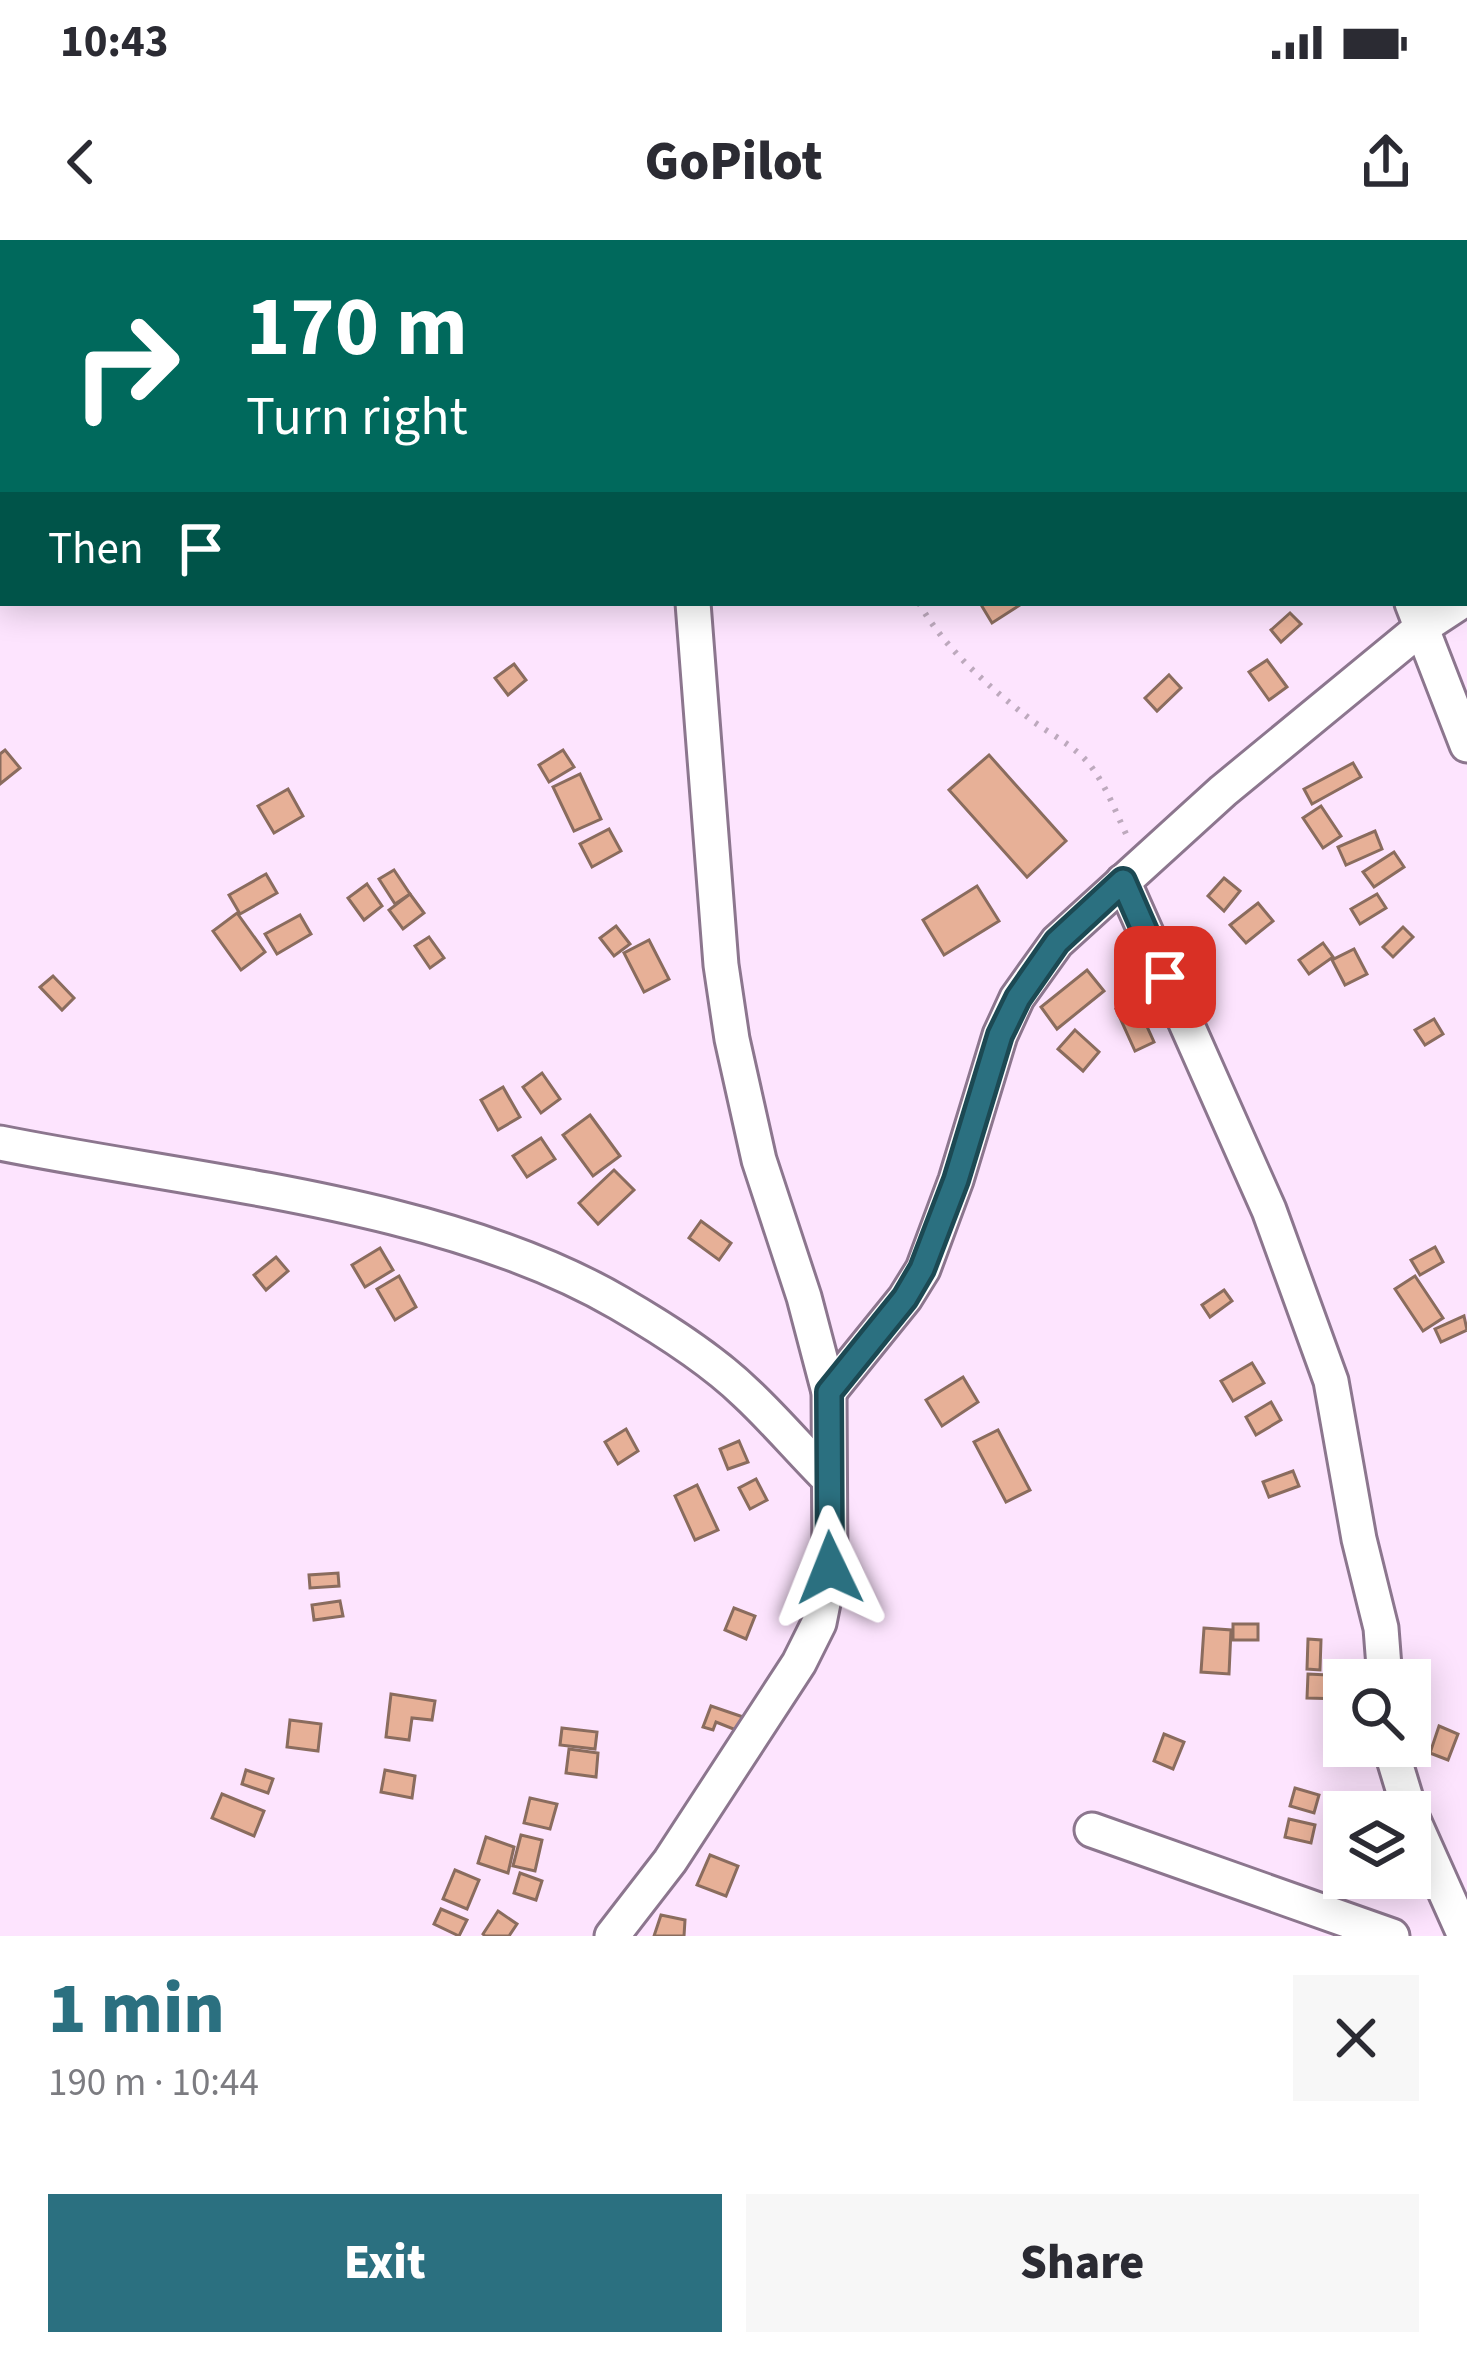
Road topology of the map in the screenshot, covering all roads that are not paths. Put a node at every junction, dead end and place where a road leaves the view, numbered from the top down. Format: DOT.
graph roads {
  1 [pos="693,606"];
  2 [pos="1417,615"];
  3 [pos="1467,745"];
  4 [pos="1132,873"];
  5 [pos="0,1143"];
  6 [pos="829,1392"];
  7 [pos="829,1479"];
  8 [pos="1383,1659"];
  9 [pos="1092,1830"];
  10 [pos="1431,1859"];
  11 [pos="1350,1928"];
  12 [pos="611,1936"];
  13 [pos="1392,1936"];
  14 [pos="1465,1936"];
  1 -- 6 [label="street"];
  2 -- 3 [label="street"];
  2 -- 4 [label="street"];
  4 -- 6 [label="street"];
  4 -- 8 [label="street"];
  5 -- 7 [label="street"];
  6 -- 7 [label="street"];
  7 -- 12 [label="street"];
  9 -- 11 [label="street"];
  10 -- 14 [label="street"];
  11 -- 13 [label="street"];
}
